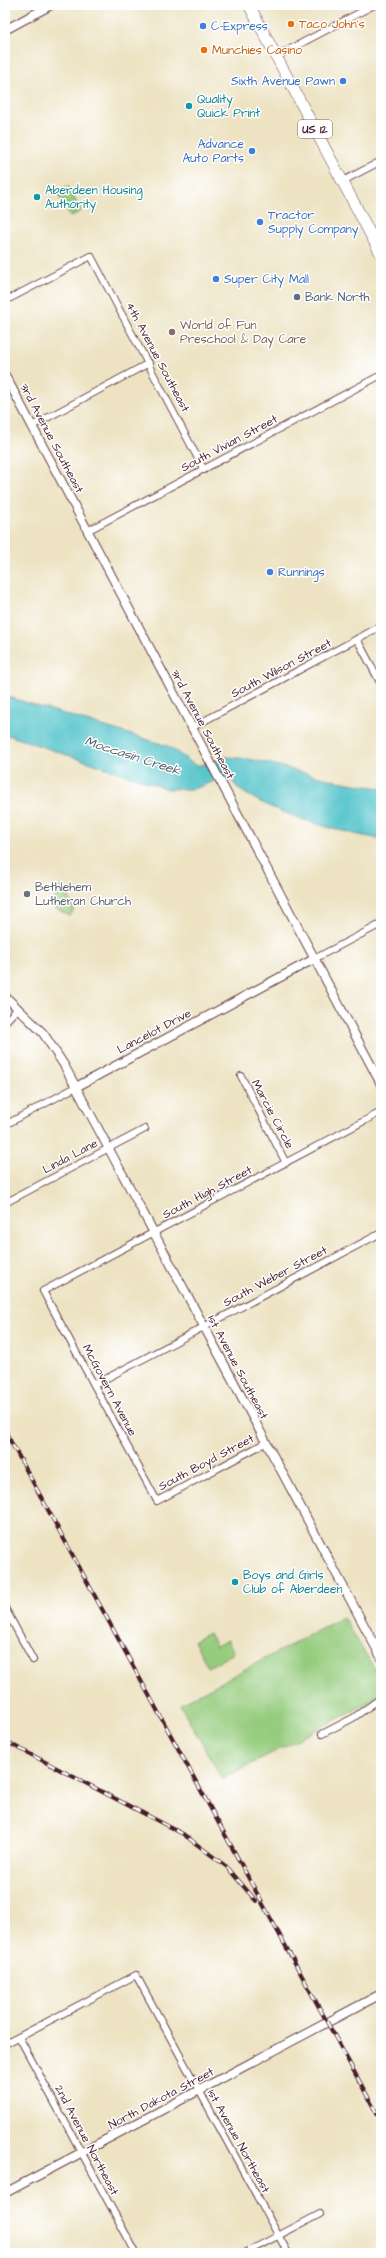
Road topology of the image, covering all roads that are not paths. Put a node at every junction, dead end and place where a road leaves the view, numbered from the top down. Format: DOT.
graph roads {
  1 [pos="51,5"];
  2 [pos="250,5"];
  3 [pos="374,5"];
  4 [pos="5,30"];
  5 [pos="277,56"];
  6 [pos="381,161"];
  7 [pos="342,181"];
  8 [pos="381,254"];
  9 [pos="5,302"];
  10 [pos="149,363"];
  11 [pos="5,375"];
  12 [pos="381,375"];
  13 [pos="32,426"];
  14 [pos="204,470"];
  15 [pos="87,531"];
  16 [pos="381,626"];
  17 [pos="357,639"];
  18 [pos="381,684"];
  19 [pos="191,728"];
  20 [pos="381,924"];
  21 [pos="314,959"];
  22 [pos="5,996"];
  23 [pos="18,1008"];
  24 [pos="5,1022"];
  25 [pos="241,1076"];
  26 [pos="381,1083"];
  27 [pos="76,1087"];
  28 [pos="381,1112"];
  29 [pos="5,1125"];
  30 [pos="145,1129"];
  31 [pos="109,1148"];
  32 [pos="286,1163"];
  33 [pos="5,1203"];
  34 [pos="153,1232"];
  35 [pos="381,1233"];
  36 [pos="43,1291"];
  37 [pos="203,1326"];
  38 [pos="94,1384"];
  39 [pos="265,1443"];
  40 [pos="157,1500"];
  41 [pos="5,1608"];
  42 [pos="381,1657"];
  43 [pos="33,1660"];
  44 [pos="381,1698"];
  45 [pos="322,1734"];
  46 [pos="381,1994"];
  47 [pos="19,2037"];
  48 [pos="5,2044"];
  49 [pos="199,2090"];
  50 [pos="82,2153"];
  51 [pos="5,2193"];
  52 [pos="320,2214"];
  53 [pos="278,2236"];
  54 [pos="136,2253"];
  55 [pos="245,2253"];
  56 [pos="288,2253"];
  1 -- 4 [label="street"];
  2 -- 5 [label="highway, US 12"];
  3 -- 5 [label="street"];
  5 -- 7 [label="highway, US 12"];
  6 -- 7 [label="street"];
  7 -- 8 [label="highway, US 12"];
  9 -- 10 [label="street, 4th Avenue Southeast"];
  10 -- 13 [label="street"];
  10 -- 14 [label="street, 4th Avenue Southeast"];
  11 -- 13 [label="street, 3rd Avenue Southeast"];
  12 -- 14 [label="street, South Vivian Street"];
  13 -- 15 [label="street, 3rd Avenue Southeast"];
  14 -- 15 [label="street, South Vivian Street"];
  15 -- 19 [label="street, 3rd Avenue Southeast"];
  16 -- 17 [label="street, South Wilson Street"];
  17 -- 18 [label="street"];
  17 -- 19 [label="street, South Wilson Street"];
  19 -- 21 [label="street, 3rd Avenue Southeast"];
  20 -- 21 [label="street"];
  21 -- 26 [label="street, 3rd Avenue Southeast"];
  21 -- 27 [label="street, Lancelot Drive"];
  22 -- 23 [label="street, 1st Avenue Southeast"];
  23 -- 24 [label="street"];
  23 -- 27 [label="street, 1st Avenue Southeast"];
  25 -- 32 [label="street, Marcie Circle"];
  27 -- 29 [label="street, Lancelot Drive"];
  27 -- 31 [label="street, 1st Avenue Southeast"];
  28 -- 32 [label="street, South High Street"];
  30 -- 31 [label="street, Linda Lane"];
  31 -- 33 [label="street, Linda Lane"];
  31 -- 34 [label="street, 1st Avenue Southeast"];
  32 -- 34 [label="street, South High Street"];
  34 -- 36 [label="street, South High Street"];
  34 -- 37 [label="street, 1st Avenue Southeast"];
  35 -- 37 [label="street, South Weber Street"];
  36 -- 38 [label="street, McGovern Avenue"];
  37 -- 38 [label="street, South Weber Street"];
  37 -- 39 [label="street, 1st Avenue Southeast"];
  38 -- 40 [label="street, McGovern Avenue"];
  39 -- 40 [label="street, South Boyd Street"];
  39 -- 42 [label="street, 1st Avenue Southeast"];
  41 -- 43 [label="street"];
  44 -- 45 [label="street"];
  46 -- 49 [label="street, North Dakota Street"];
  47 -- 48 [label="street"];
  47 -- 49 [label="street, 1st Avenue Northeast"];
  47 -- 50 [label="street, 2nd Avenue Northeast"];
  49 -- 50 [label="street, North Dakota Street"];
  49 -- 53 [label="street, 1st Avenue Northeast"];
  50 -- 51 [label="street, North Dakota Street"];
  50 -- 54 [label="street, 2nd Avenue Northeast"];
  52 -- 53 [label="street"];
  53 -- 55 [label="street"];
  53 -- 56 [label="street, 1st Avenue Northeast"];
}
